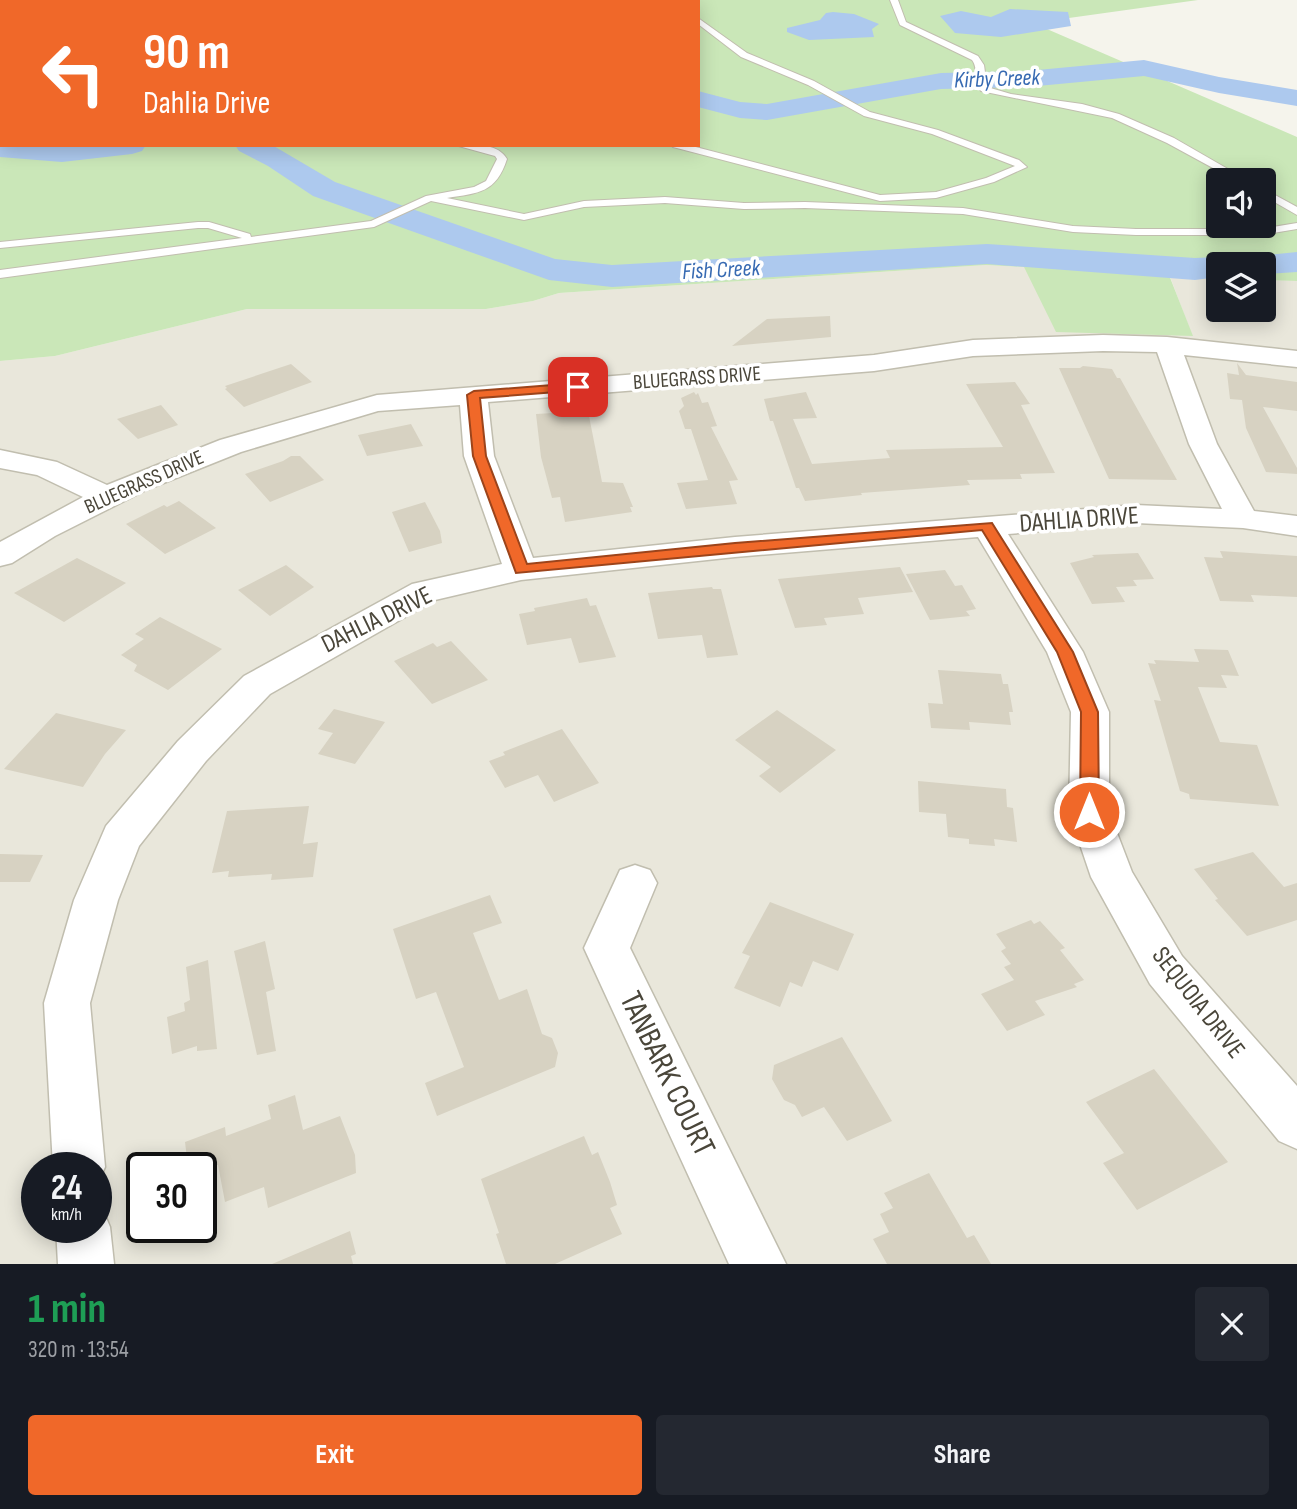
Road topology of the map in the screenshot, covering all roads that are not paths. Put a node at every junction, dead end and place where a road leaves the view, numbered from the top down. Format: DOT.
graph roads {
  1 [pos="894,0"];
  2 [pos="700,22"];
  3 [pos="479,147"];
  4 [pos="684,147"];
  5 [pos="1221,168"];
  6 [pos="427,199"];
  7 [pos="1276,199"];
  8 [pos="1297,212"];
  9 [pos="1297,226"];
  10 [pos="256,238"];
  11 [pos="0,245"];
  12 [pos="0,274"];
  13 [pos="1167,345"];
  14 [pos="1297,359"];
  15 [pos="474,395"];
  16 [pos="0,459"];
  17 [pos="106,496"];
  18 [pos="1243,519"];
  19 [pos="987,526"];
  20 [pos="1297,526"];
  21 [pos="0,556"];
  22 [pos="521,570"];
  23 [pos="635,883"];
  24 [pos="1297,1124"];
  25 [pos="78,1152"];
  26 [pos="84,1243"];
  27 [pos="86,1264"];
  28 [pos="758,1264"];
  1 -- 5 [label="lane"];
  2 -- 4 [label="lane"];
  3 -- 6 [label="lane"];
  6 -- 9 [label="lane"];
  6 -- 10 [label="lane"];
  7 -- 8 [label="lane"];
  10 -- 11 [label="lane"];
  10 -- 12 [label="lane"];
  13 -- 14 [label="street, BLUEGRASS DRIVE"];
  13 -- 15 [label="street, BLUEGRASS DRIVE"];
  13 -- 18 [label="street"];
  15 -- 17 [label="street, BLUEGRASS DRIVE"];
  15 -- 22 [label="street"];
  16 -- 17 [label="street"];
  17 -- 21 [label="street, BLUEGRASS DRIVE"];
  18 -- 19 [label="street, DAHLIA DRIVE"];
  18 -- 20 [label="street, DAHLIA DRIVE"];
  19 -- 22 [label="street, DAHLIA DRIVE"];
  19 -- 24 [label="street, SEQUOIA DRIVE"];
  22 -- 25 [label="street, DAHLIA DRIVE"];
  23 -- 28 [label="street, TANBARK COURT"];
  26 -- 27 [label="street"];
}
